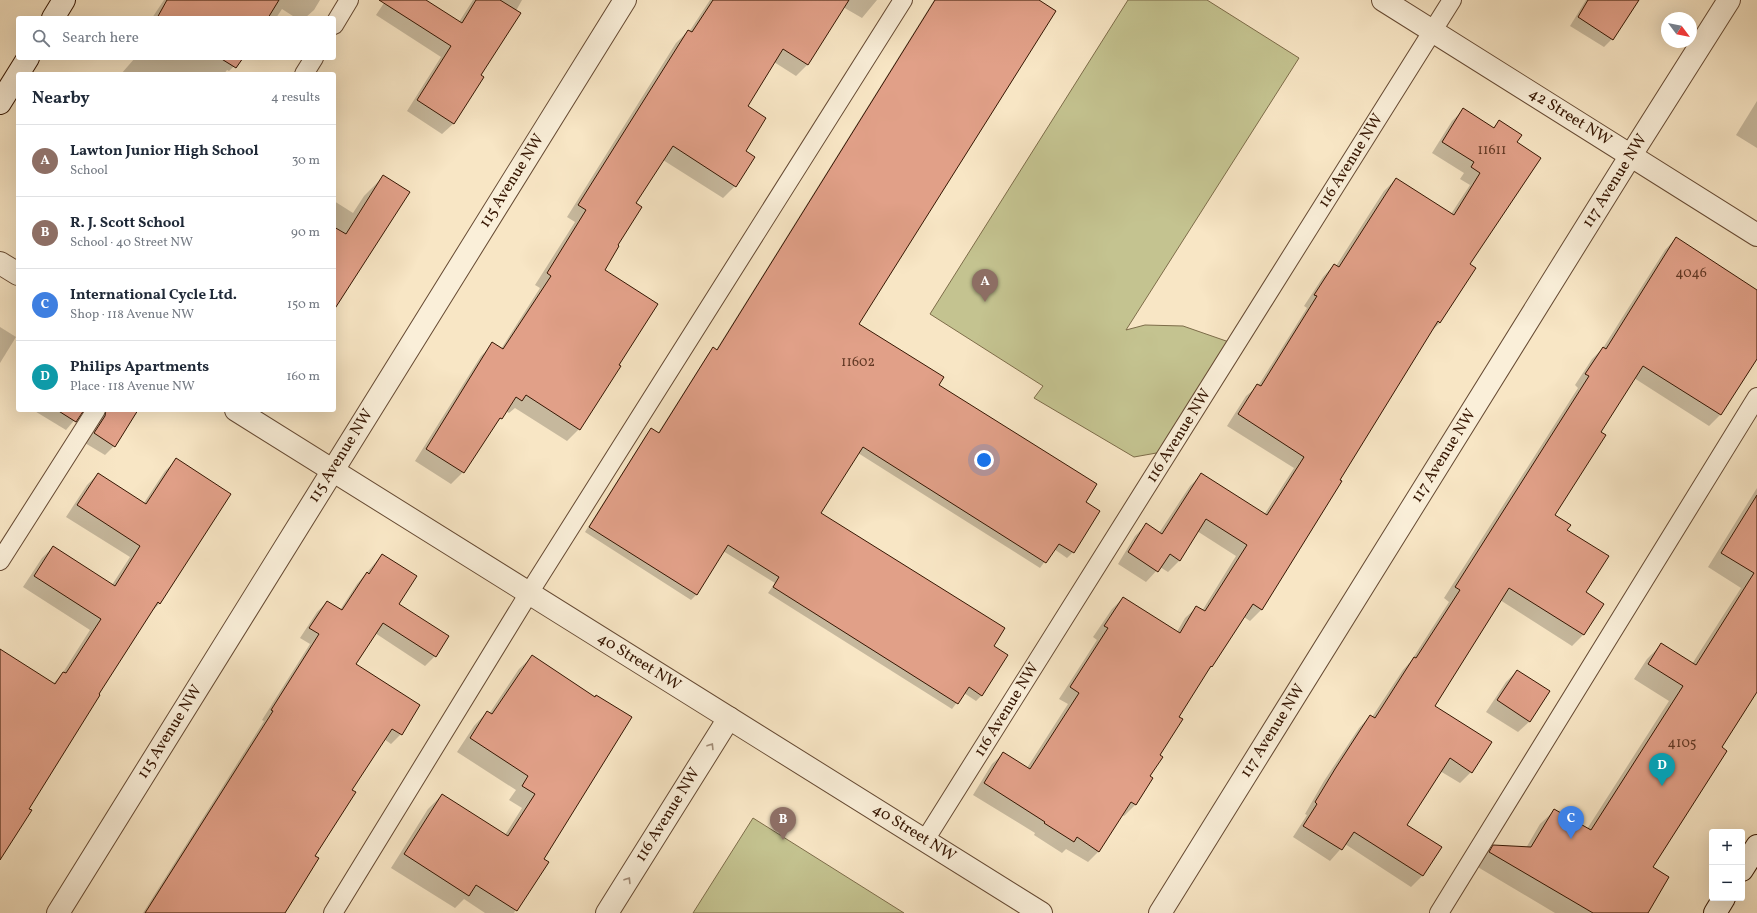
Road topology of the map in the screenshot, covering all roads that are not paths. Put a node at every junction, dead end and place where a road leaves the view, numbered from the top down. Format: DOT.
graph roads {
  1 [pos="64,0"];
  2 [pos="349,0"];
  3 [pos="625,0"];
  4 [pos="903,0"];
  5 [pos="1383,0"];
  6 [pos="1452,0"];
  7 [pos="1729,0"];
  8 [pos="54,16"];
  9 [pos="336,22"];
  10 [pos="1433,31"];
  11 [pos="27,60"];
  12 [pos="313,60"];
  13 [pos="19,72"];
  14 [pos="305,72"];
  15 [pos="16,77"];
  16 [pos="0,103"];
  17 [pos="1631,155"];
  18 [pos="1757,234"];
  19 [pos="0,262"];
  20 [pos="16,273"];
  21 [pos="1757,397"];
  22 [pos="95,412"];
  23 [pos="239,412"];
  24 [pos="332,470"];
  25 [pos="0,561"];
  26 [pos="529,593"];
  27 [pos="729,718"];
  28 [pos="925,840"];
  29 [pos="1757,846"];
  30 [pos="1745,865"];
  31 [pos="1722,901"];
  32 [pos="58,913"];
  33 [pos="333,913"];
  34 [pos="607,913"];
  35 [pos="1041,913"];
  36 [pos="1160,913"];
  37 [pos="1439,913"];
  38 [pos="1715,913"];
  1 -- 8 [label="street"];
  2 -- 9 [label="lane"];
  3 -- 24 [label="street, 115 Avenue NW"];
  4 -- 26 [label="lane"];
  5 -- 10 [label="street, 42 Street NW"];
  6 -- 10 [label="lane, 116 Avenue NW"];
  7 -- 17 [label="street, 117 Avenue NW"];
  10 -- 17 [label="street, 42 Street NW"];
  10 -- 28 [label="lane, 116 Avenue NW"];
  11 -- 13 [label="street"];
  12 -- 14 [label="lane"];
  15 -- 16 [label="street"];
  17 -- 18 [label="street, 42 Street NW"];
  17 -- 36 [label="street, 117 Avenue NW"];
  19 -- 20 [label="street"];
  21 -- 37 [label="lane"];
  22 -- 25 [label="lane"];
  23 -- 24 [label="street, 40 Street NW"];
  24 -- 26 [label="street, 40 Street NW"];
  24 -- 32 [label="street, 115 Avenue NW"];
  26 -- 27 [label="street, 40 Street NW"];
  26 -- 33 [label="lane"];
  27 -- 28 [label="street, 40 Street NW"];
  34 -- 27 [label="street, 116 Avenue NW, one-way"];
  28 -- 35 [label="street, 40 Street NW"];
  29 -- 30 [label="street"];
  31 -- 38 [label="street"];
}
